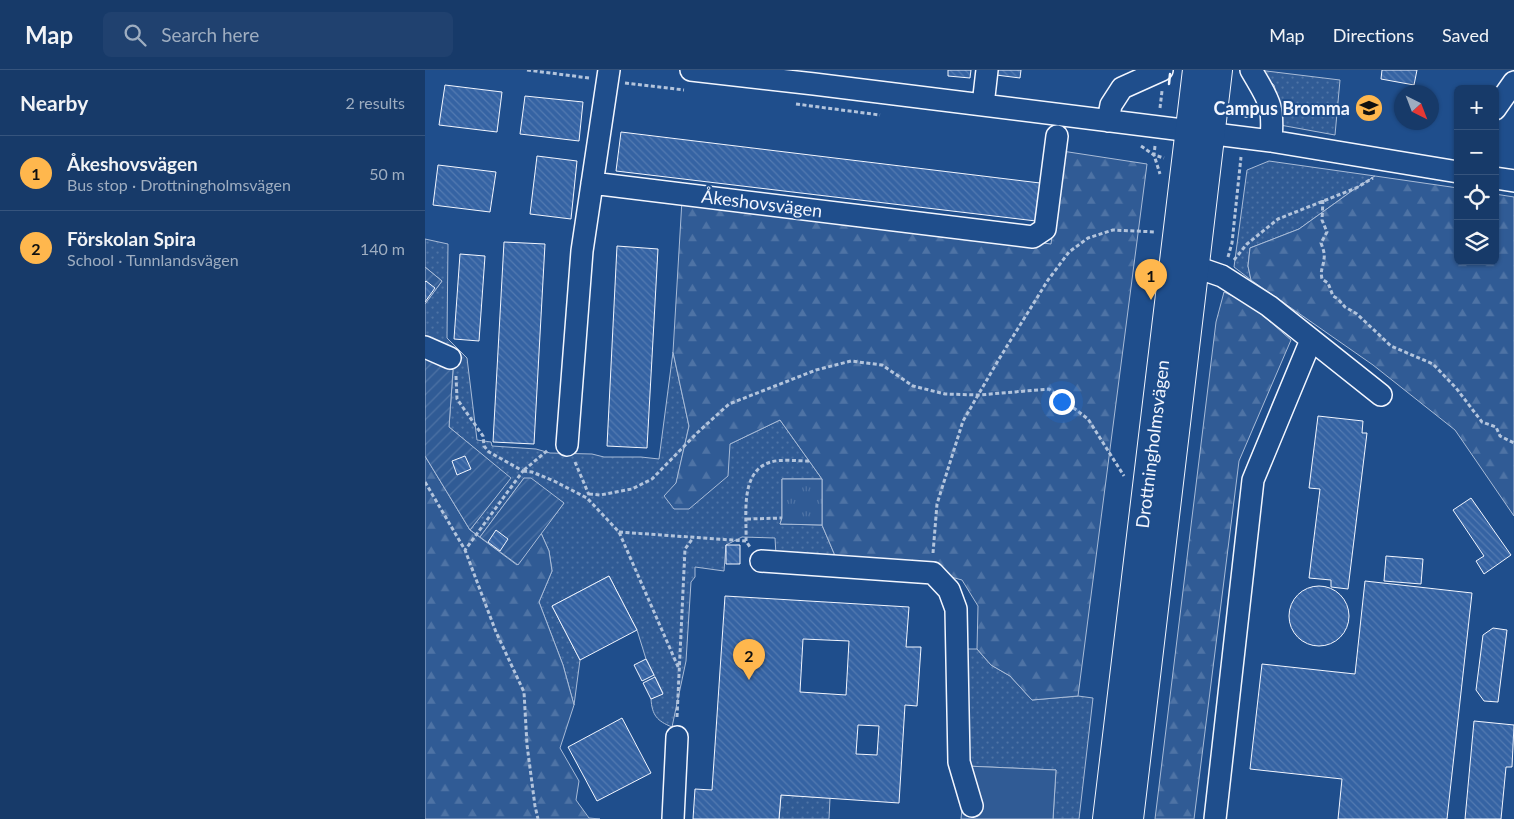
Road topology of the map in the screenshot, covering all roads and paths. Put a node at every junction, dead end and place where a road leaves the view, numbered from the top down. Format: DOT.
graph roads {
  1 [pos="527,70"];
  2 [pos="691,70"];
  3 [pos="987,70"];
  4 [pos="1197,70"];
  5 [pos="1218,70"];
  6 [pos="1251,70"];
  7 [pos="600,74"];
  8 [pos="815,77"];
  9 [pos="1162,79"];
  10 [pos="1514,82"];
  11 [pos="1499,103"];
  12 [pos="983,105"];
  13 [pos="1108,121"];
  14 [pos="1158,128"];
  15 [pos="1200,132"];
  16 [pos="1057,136"];
  17 [pos="1271,141"];
  18 [pos="1454,171"];
  19 [pos="1375,176"];
  20 [pos="1499,179"];
  21 [pos="1514,181"];
  22 [pos="592,182"];
  23 [pos="1323,200"];
  24 [pos="1157,232"];
  25 [pos="1196,267"];
  26 [pos="1222,276"];
  27 [pos="1311,340"];
  28 [pos="425,347"];
  29 [pos="450,358"];
  30 [pos="979,395"];
  31 [pos="1381,395"];
  32 [pos="1514,443"];
  33 [pos="567,445"];
  34 [pos="810,461"];
  35 [pos="523,471"];
  36 [pos="1124,476"];
  37 [pos="425,482"];
  38 [pos="588,496"];
  39 [pos="747,518"];
  40 [pos="782,518"];
  41 [pos="619,532"];
  42 [pos="693,538"];
  43 [pos="746,541"];
  44 [pos="465,550"];
  45 [pos="761,561"];
  46 [pos="933,573"];
  47 [pos="679,669"];
  48 [pos="677,737"];
  49 [pos="972,806"];
  50 [pos="538,819"];
  51 [pos="673,819"];
  52 [pos="1107,819"];
  53 [pos="1129,819"];
  54 [pos="1215,819"];
  1 -- 7 [label="path"];
  2 -- 8 [label="street"];
  3 -- 12 [label="street"];
  4 -- 15 [label="main road, Drottningholmsvägen"];
  5 -- 15 [label="main road, Drottningholmsvägen"];
  6 -- 17 [label="street"];
  7 -- 22 [label="street"];
  8 -- 12 [label="street"];
  9 -- 13 [label="street"];
  9 -- 14 [label="path"];
  10 -- 11 [label="street"];
  12 -- 13 [label="street"];
  13 -- 14 [label="street"];
  14 -- 15 [label="street"];
  15 -- 17 [label="street"];
  15 -- 25 [label="main road, Drottningholmsvägen"];
  15 -- 52 [label="main road, Drottningholmsvägen"];
  16 -- 22 [label="street, Åkeshovsvägen"];
  17 -- 18 [label="street"];
  19 -- 23 [label="path"];
  20 -- 21 [label="street"];
  22 -- 33 [label="street"];
  23 -- 26 [label="path"];
  23 -- 32 [label="path"];
  24 -- 30 [label="path"];
  25 -- 26 [label="street"];
  25 -- 53 [label="main road, Drottningholmsvägen"];
  26 -- 27 [label="street"];
  27 -- 31 [label="street"];
  27 -- 54 [label="street"];
  28 -- 29 [label="street"];
  29 -- 35 [label="path"];
  30 -- 36 [label="path"];
  30 -- 38 [label="path"];
  30 -- 46 [label="path"];
  33 -- 35 [label="path"];
  33 -- 38 [label="path"];
  34 -- 39 [label="path"];
  35 -- 38 [label="path"];
  35 -- 44 [label="path"];
  37 -- 44 [label="path"];
  38 -- 41 [label="path"];
  39 -- 40 [label="path"];
  39 -- 43 [label="path"];
  41 -- 42 [label="path"];
  41 -- 47 [label="path"];
  42 -- 43 [label="path"];
  42 -- 47 [label="path"];
  43 -- 45 [label="path"];
  44 -- 50 [label="path"];
  45 -- 46 [label="street"];
  46 -- 49 [label="street"];
  47 -- 48 [label="path"];
  48 -- 51 [label="street"];
}
